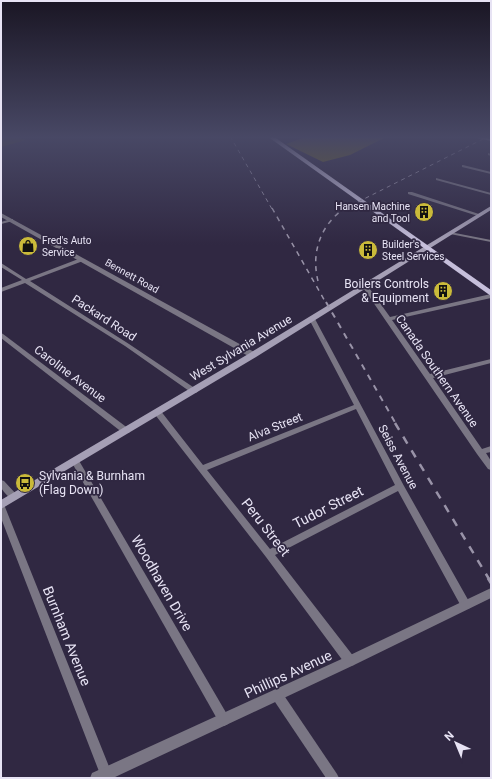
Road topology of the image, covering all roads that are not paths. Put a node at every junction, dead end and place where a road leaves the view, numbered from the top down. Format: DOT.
graph roads {
  1 [pos="320,172"];
  2 [pos="437,179"];
  3 [pos="410,193"];
  4 [pos="491,194"];
  5 [pos="491,209"];
  6 [pos="1,215"];
  7 [pos="480,215"];
  8 [pos="11,220"];
  9 [pos="1,223"];
  10 [pos="452,233"];
  11 [pos="491,241"];
  12 [pos="426,248"];
  13 [pos="81,260"];
  14 [pos="1,265"];
  15 [pos="26,280"];
  16 [pos="365,286"];
  17 [pos="1,290"];
  18 [pos="491,295"];
  19 [pos="388,319"];
  20 [pos="312,320"];
  21 [pos="1,335"];
  22 [pos="253,355"];
  23 [pos="491,361"];
  24 [pos="428,377"];
  25 [pos="194,391"];
  26 [pos="358,406"];
  27 [pos="157,412"];
  28 [pos="126,431"];
  29 [pos="491,449"];
  30 [pos="480,452"];
  31 [pos="75,460"];
  32 [pos="491,468"];
  33 [pos="202,469"];
  34 [pos="1,483"];
  35 [pos="400,486"];
  36 [pos="14,497"];
  37 [pos="1,506"];
  38 [pos="269,554"];
  39 [pos="491,594"];
  40 [pos="466,605"];
  41 [pos="350,662"];
  42 [pos="277,695"];
  43 [pos="224,720"];
  44 [pos="100,777"];
  45 [pos="333,778"];
  1 -- 12 [label="main road"];
  2 -- 4 [label="street"];
  3 -- 7 [label="street"];
  5 -- 7 [label="main road, West Sylvania Avenue"];
  6 -- 8 [label="street, Bennett Road"];
  7 -- 10 [label="main road, West Sylvania Avenue"];
  8 -- 9 [label="street"];
  8 -- 13 [label="street, Bennett Road"];
  10 -- 11 [label="street"];
  10 -- 12 [label="main road, West Sylvania Avenue"];
  12 -- 16 [label="main road, West Sylvania Avenue"];
  12 -- 18 [label="main road"];
  13 -- 15 [label="street"];
  13 -- 22 [label="street, Bennett Road"];
  14 -- 15 [label="street, Packard Road"];
  15 -- 17 [label="street"];
  15 -- 25 [label="street, Packard Road"];
  16 -- 19 [label="street, Canada Southern Avenue"];
  16 -- 20 [label="main road, West Sylvania Avenue"];
  18 -- 19 [label="street"];
  19 -- 24 [label="street, Canada Southern Avenue"];
  20 -- 22 [label="main road, West Sylvania Avenue"];
  20 -- 26 [label="street, Seiss Avenue"];
  21 -- 28 [label="street, Caroline Avenue"];
  22 -- 25 [label="main road, West Sylvania Avenue"];
  23 -- 24 [label="street"];
  24 -- 30 [label="street, Canada Southern Avenue"];
  25 -- 27 [label="main road, West Sylvania Avenue"];
  26 -- 33 [label="street, Alva Street"];
  26 -- 35 [label="street, Seiss Avenue"];
  27 -- 28 [label="main road, West Sylvania Avenue"];
  27 -- 33 [label="street, Peru Street"];
  28 -- 31 [label="main road, West Sylvania Avenue"];
  29 -- 30 [label="street"];
  30 -- 32 [label="street, Canada Southern Avenue"];
  31 -- 36 [label="main road, West Sylvania Avenue"];
  31 -- 43 [label="street, Woodhaven Drive"];
  33 -- 38 [label="street, Peru Street"];
  34 -- 36 [label="street"];
  35 -- 38 [label="street, Tudor Street"];
  35 -- 40 [label="street, Seiss Avenue"];
  36 -- 37 [label="main road, West Sylvania Avenue"];
  37 -- 44 [label="street, Burnham Avenue"];
  38 -- 41 [label="street, Peru Street"];
  39 -- 40 [label="street, Phillips Avenue"];
  40 -- 41 [label="street, Phillips Avenue"];
  41 -- 42 [label="street, Phillips Avenue"];
  42 -- 43 [label="street, Phillips Avenue"];
  42 -- 45 [label="street"];
  43 -- 44 [label="street, Phillips Avenue"];
}
